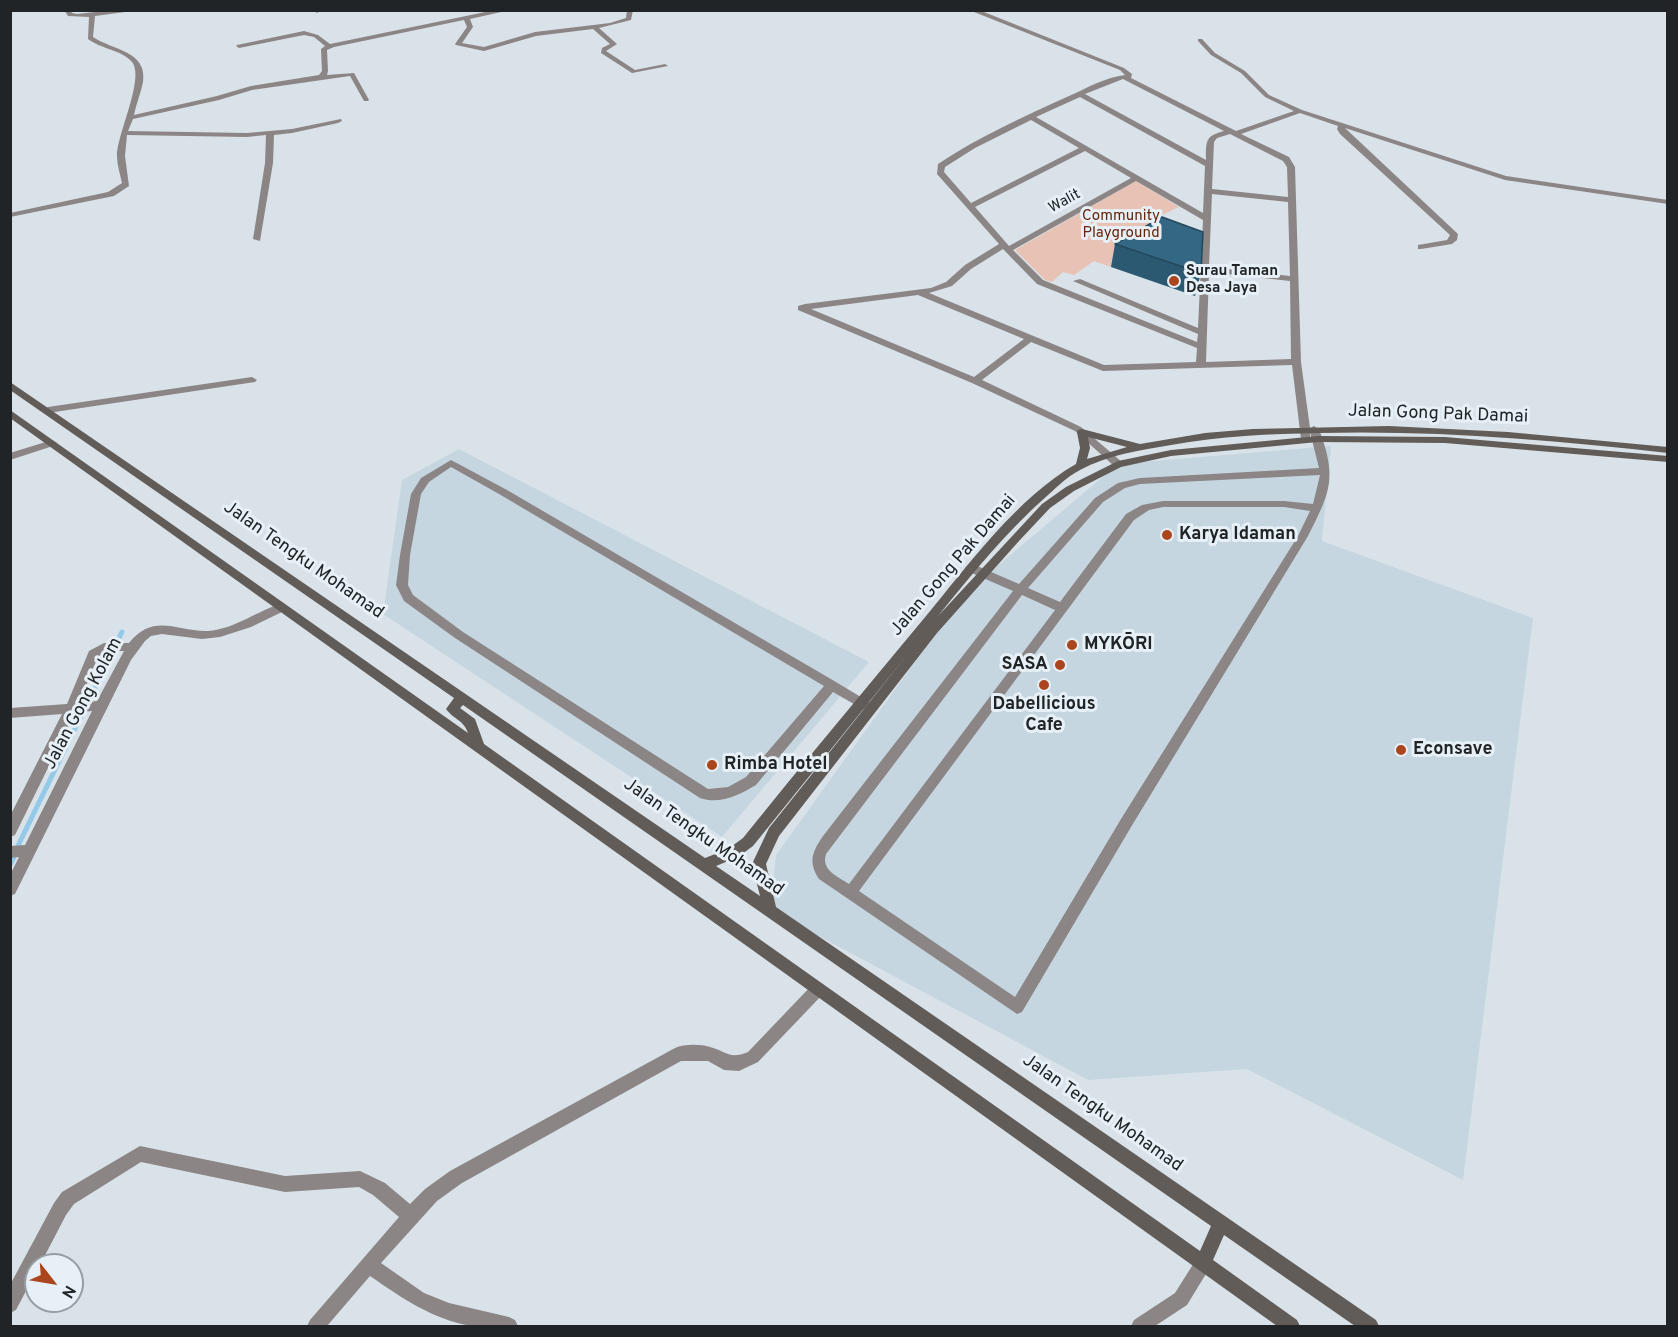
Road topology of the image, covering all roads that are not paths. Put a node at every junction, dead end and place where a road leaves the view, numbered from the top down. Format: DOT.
graph roads {
  1 [pos="16,10"];
  2 [pos="67,10"];
  3 [pos="136,10"];
  4 [pos="507,10"];
  5 [pos="630,10"];
  6 [pos="972,10"];
  7 [pos="10,11"];
  8 [pos="92,16"];
  9 [pos="466,18"];
  10 [pos="595,28"];
  11 [pos="1200,40"];
  12 [pos="239,46"];
  13 [pos="329,46"];
  14 [pos="665,66"];
  15 [pos="322,77"];
  16 [pos="1128,78"];
  17 [pos="1080,94"];
  18 [pos="366,100"];
  19 [pos="1300,111"];
  20 [pos="1031,117"];
  21 [pos="130,118"];
  22 [pos="338,121"];
  23 [pos="1342,125"];
  24 [pos="1234,132"];
  25 [pos="124,133"];
  26 [pos="270,134"];
  27 [pos="1085,148"];
  28 [pos="1210,166"];
  29 [pos="1136,178"];
  30 [pos="1209,191"];
  31 [pos="1292,200"];
  32 [pos="1668,202"];
  33 [pos="969,207"];
  34 [pos="10,215"];
  35 [pos="1207,219"];
  36 [pos="257,239"];
  37 [pos="1420,247"];
  38 [pos="1005,248"];
  39 [pos="1205,268"];
  40 [pos="1294,279"];
  41 [pos="1077,281"];
  42 [pos="921,293"];
  43 [pos="1203,333"];
  44 [pos="1030,338"];
  45 [pos="1202,347"];
  46 [pos="1296,362"];
  47 [pos="1201,365"];
  48 [pos="252,380"];
  49 [pos="975,381"];
  50 [pos="10,385"];
  51 [pos="48,410"];
  52 [pos="10,413"];
  53 [pos="1082,432"];
  54 [pos="1310,434"];
  55 [pos="52,443"];
  56 [pos="1141,448"];
  57 [pos="1668,450"];
  58 [pos="1108,454"];
  59 [pos="10,457"];
  60 [pos="1668,459"];
  61 [pos="1118,464"];
  62 [pos="1080,466"];
  63 [pos="1326,471"];
  64 [pos="1318,508"];
  65 [pos="977,571"];
  66 [pos="1020,590"];
  67 [pos="282,607"];
  68 [pos="1062,608"];
  69 [pos="129,647"];
  70 [pos="832,685"];
  71 [pos="462,697"];
  72 [pos="865,705"];
  73 [pos="98,706"];
  74 [pos="74,708"];
  75 [pos="10,713"];
  76 [pos="478,747"];
  77 [pos="10,831"];
  78 [pos="28,850"];
  79 [pos="10,852"];
  80 [pos="704,865"];
  81 [pos="10,890"];
  82 [pos="850,893"];
  83 [pos="770,910"];
  84 [pos="818,989"];
  85 [pos="411,1216"];
  86 [pos="1221,1222"];
  87 [pos="1203,1264"];
  88 [pos="370,1266"];
  89 [pos="10,1304"];
  90 [pos="316,1326"];
  91 [pos="509,1326"];
  92 [pos="1140,1326"];
  93 [pos="1291,1326"];
  94 [pos="1370,1326"];
  1 -- 7 [label="street"];
  2 -- 8 [label="street"];
  3 -- 8 [label="street"];
  4 -- 9 [label="street"];
  5 -- 10 [label="street"];
  6 -- 16 [label="street"];
  8 -- 21 [label="street"];
  9 -- 10 [label="street"];
  9 -- 13 [label="street"];
  10 -- 14 [label="street"];
  11 -- 19 [label="street"];
  12 -- 13 [label="street"];
  13 -- 15 [label="street"];
  15 -- 18 [label="street"];
  15 -- 21 [label="street"];
  16 -- 17 [label="street"];
  16 -- 24 [label="street"];
  17 -- 20 [label="street"];
  17 -- 28 [label="street"];
  19 -- 23 [label="street"];
  19 -- 24 [label="street"];
  20 -- 27 [label="street"];
  20 -- 33 [label="street"];
  21 -- 25 [label="street"];
  22 -- 26 [label="street"];
  23 -- 32 [label="street"];
  23 -- 37 [label="street"];
  24 -- 28 [label="street"];
  24 -- 31 [label="street"];
  25 -- 26 [label="street"];
  25 -- 34 [label="street"];
  26 -- 36 [label="street"];
  27 -- 29 [label="street"];
  27 -- 33 [label="street"];
  28 -- 30 [label="street"];
  29 -- 35 [label="street"];
  29 -- 38 [label="street, Walit"];
  30 -- 31 [label="street"];
  30 -- 35 [label="street"];
  31 -- 40 [label="street"];
  33 -- 38 [label="street"];
  35 -- 39 [label="street"];
  38 -- 42 [label="street, Walit"];
  38 -- 45 [label="street"];
  39 -- 40 [label="street"];
  39 -- 43 [label="street"];
  40 -- 46 [label="street"];
  41 -- 43 [label="street"];
  42 -- 44 [label="street"];
  42 -- 49 [label="street, Walit"];
  43 -- 45 [label="street"];
  44 -- 47 [label="street"];
  44 -- 49 [label="street"];
  45 -- 47 [label="street"];
  46 -- 47 [label="street"];
  46 -- 54 [label="street"];
  48 -- 51 [label="street"];
  49 -- 53 [label="street"];
  50 -- 51 [label="main road, Jalan Tengku Mohamad"];
  51 -- 71 [label="main road, Jalan Tengku Mohamad"];
  52 -- 55 [label="main road"];
  53 -- 56 [label="main road"];
  53 -- 58 [label="street"];
  53 -- 62 [label="main road"];
  54 -- 56 [label="main road, Jalan Gong Pak Damai"];
  54 -- 57 [label="main road, Jalan Gong Pak Damai"];
  54 -- 60 [label="main road"];
  54 -- 61 [label="main road, Jalan Gong Pak Damai"];
  54 -- 63 [label="street"];
  55 -- 59 [label="street"];
  55 -- 67 [label="main road"];
  56 -- 58 [label="main road, Jalan Gong Pak Damai"];
  58 -- 61 [label="street"];
  58 -- 62 [label="main road, Jalan Gong Pak Damai"];
  61 -- 65 [label="main road, Jalan Gong Pak Damai"];
  62 -- 65 [label="main road, Jalan Gong Pak Damai"];
  63 -- 64 [label="street"];
  63 -- 66 [label="street"];
  64 -- 68 [label="street"];
  64 -- 82 [label="street"];
  65 -- 66 [label="street"];
  65 -- 72 [label="main road, Jalan Gong Pak Damai"];
  66 -- 68 [label="street"];
  66 -- 82 [label="street"];
  67 -- 69 [label="street, Jalan Gong Kolam"];
  67 -- 76 [label="main road"];
  68 -- 82 [label="street"];
  69 -- 73 [label="street, Jalan Gong Kolam"];
  69 -- 74 [label="street"];
  70 -- 70 [label="street"];
  70 -- 72 [label="street"];
  71 -- 76 [label="main road"];
  71 -- 80 [label="main road, Jalan Tengku Mohamad"];
  72 -- 80 [label="main road, Jalan Gong Pak Damai"];
  72 -- 83 [label="main road, Jalan Gong Pak Damai"];
  73 -- 74 [label="street"];
  73 -- 78 [label="street, Jalan Gong Kolam"];
  74 -- 75 [label="street"];
  74 -- 77 [label="street"];
  76 -- 84 [label="main road"];
  78 -- 79 [label="street"];
  78 -- 81 [label="street, Jalan Gong Kolam"];
  80 -- 83 [label="main road, Jalan Tengku Mohamad"];
  83 -- 86 [label="main road, Jalan Tengku Mohamad"];
  84 -- 85 [label="street"];
  84 -- 87 [label="main road"];
  85 -- 88 [label="street"];
  85 -- 89 [label="street"];
  86 -- 87 [label="main road"];
  86 -- 94 [label="main road, Jalan Tengku Mohamad"];
  87 -- 92 [label="street"];
  87 -- 93 [label="main road"];
  88 -- 90 [label="street"];
  88 -- 91 [label="street"];
}
